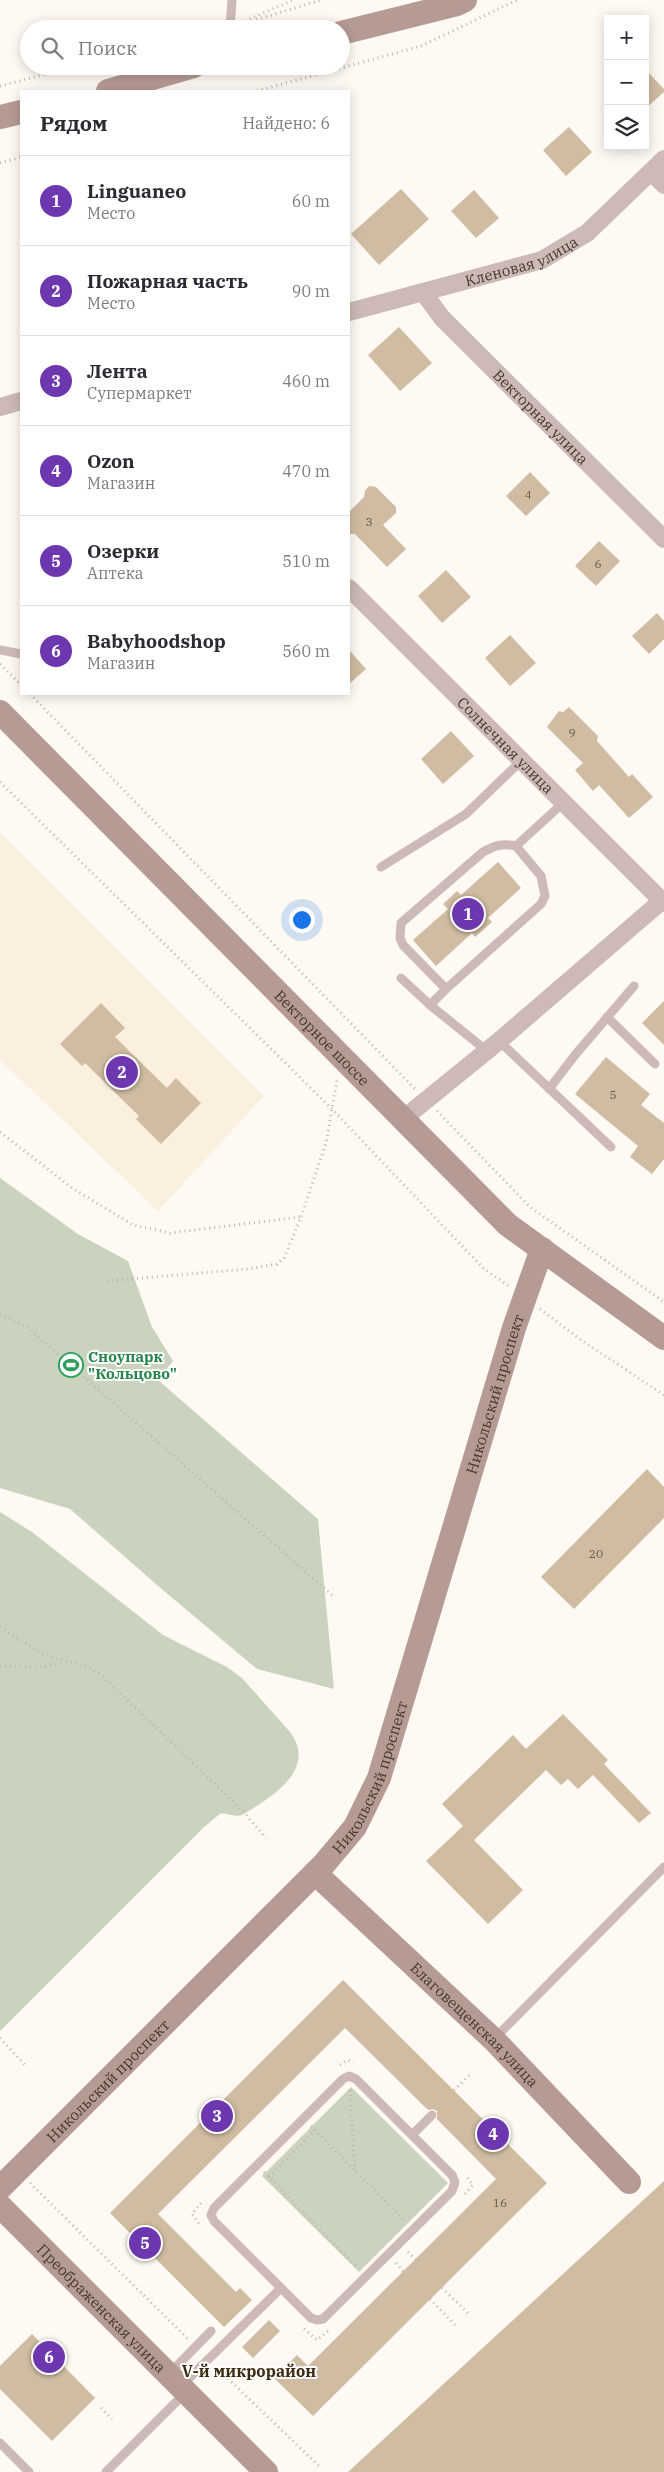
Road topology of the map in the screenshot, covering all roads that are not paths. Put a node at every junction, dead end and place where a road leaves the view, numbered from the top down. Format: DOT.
graph roads {
  1 [pos="232,0"];
  2 [pos="465,0"];
  3 [pos="231,20"];
  4 [pos="350,31"];
  5 [pos="163,75"];
  6 [pos="111,90"];
  7 [pos="20,112"];
  8 [pos="0,117"];
  9 [pos="664,159"];
  10 [pos="651,172"];
  11 [pos="664,185"];
  12 [pos="423,292"];
  13 [pos="350,312"];
  14 [pos="20,401"];
  15 [pos="0,407"];
  16 [pos="664,539"];
  17 [pos="350,590"];
  18 [pos="0,650"];
  19 [pos="20,654"];
  20 [pos="0,712"];
  21 [pos="521,761"];
  22 [pos="563,803"];
  23 [pos="516,846"];
  24 [pos="381,867"];
  25 [pos="663,901"];
  26 [pos="401,978"];
  27 [pos="634,986"];
  28 [pos="446,989"];
  29 [pos="430,1005"];
  30 [pos="607,1017"];
  31 [pos="493,1046"];
  32 [pos="655,1064"];
  33 [pos="549,1089"];
  34 [pos="403,1119"];
  35 [pos="611,1147"];
  36 [pos="542,1249"];
  37 [pos="664,1338"];
  38 [pos="664,1867"];
  39 [pos="315,1873"];
  40 [pos="494,2040"];
  41 [pos="432,2115"];
  42 [pos="412,2135"];
  43 [pos="629,2182"];
  44 [pos="0,2188"];
  45 [pos="0,2206"];
  46 [pos="281,2288"];
  47 [pos="211,2331"];
  48 [pos="178,2384"];
  49 [pos="0,2443"];
  50 [pos="29,2472"];
  51 [pos="106,2472"];
  52 [pos="266,2472"];
  1 -- 3 [label="lane"];
  2 -- 4 [label="main road"];
  5 -- 6 [label="main road"];
  7 -- 8 [label="main road"];
  9 -- 10 [label="street, Кленовая улица"];
  10 -- 11 [label="street"];
  10 -- 12 [label="street, Кленовая улица"];
  12 -- 13 [label="street, Кленовая улица"];
  12 -- 16 [label="street, Векторная улица"];
  14 -- 15 [label="street"];
  17 -- 21 [label="street, Солнечная улица"];
  18 -- 19 [label="lane"];
  20 -- 34 [label="main road, Векторное шоссе"];
  21 -- 22 [label="street, Солнечная улица"];
  21 -- 24 [label="lane"];
  22 -- 23 [label="lane"];
  22 -- 25 [label="street, Солнечная улица"];
  23 -- 28 [label="lane"];
  23 -- 28 [label="lane"];
  25 -- 31 [label="street"];
  26 -- 29 [label="lane"];
  27 -- 30 [label="lane"];
  28 -- 29 [label="lane"];
  29 -- 31 [label="lane"];
  30 -- 32 [label="lane"];
  30 -- 33 [label="lane"];
  31 -- 33 [label="lane"];
  31 -- 34 [label="street"];
  33 -- 35 [label="lane"];
  34 -- 36 [label="main road, Векторное шоссе"];
  36 -- 37 [label="main road, Векторное шоссе"];
  36 -- 39 [label="main road, Никольский проспект"];
  38 -- 40 [label="lane"];
  39 -- 40 [label="main road, Благовещенская улица"];
  39 -- 44 [label="main road, Никольский проспект"];
  40 -- 43 [label="main road, Благовещенская улица"];
  41 -- 42 [label="lane"];
  42 -- 46 [label="lane"];
  42 -- 46 [label="lane"];
  45 -- 48 [label="main road, Преображенская улица"];
  46 -- 48 [label="lane"];
  47 -- 48 [label="lane"];
  48 -- 51 [label="lane"];
  48 -- 52 [label="main road, Преображенская улица"];
  49 -- 50 [label="lane"];
}
